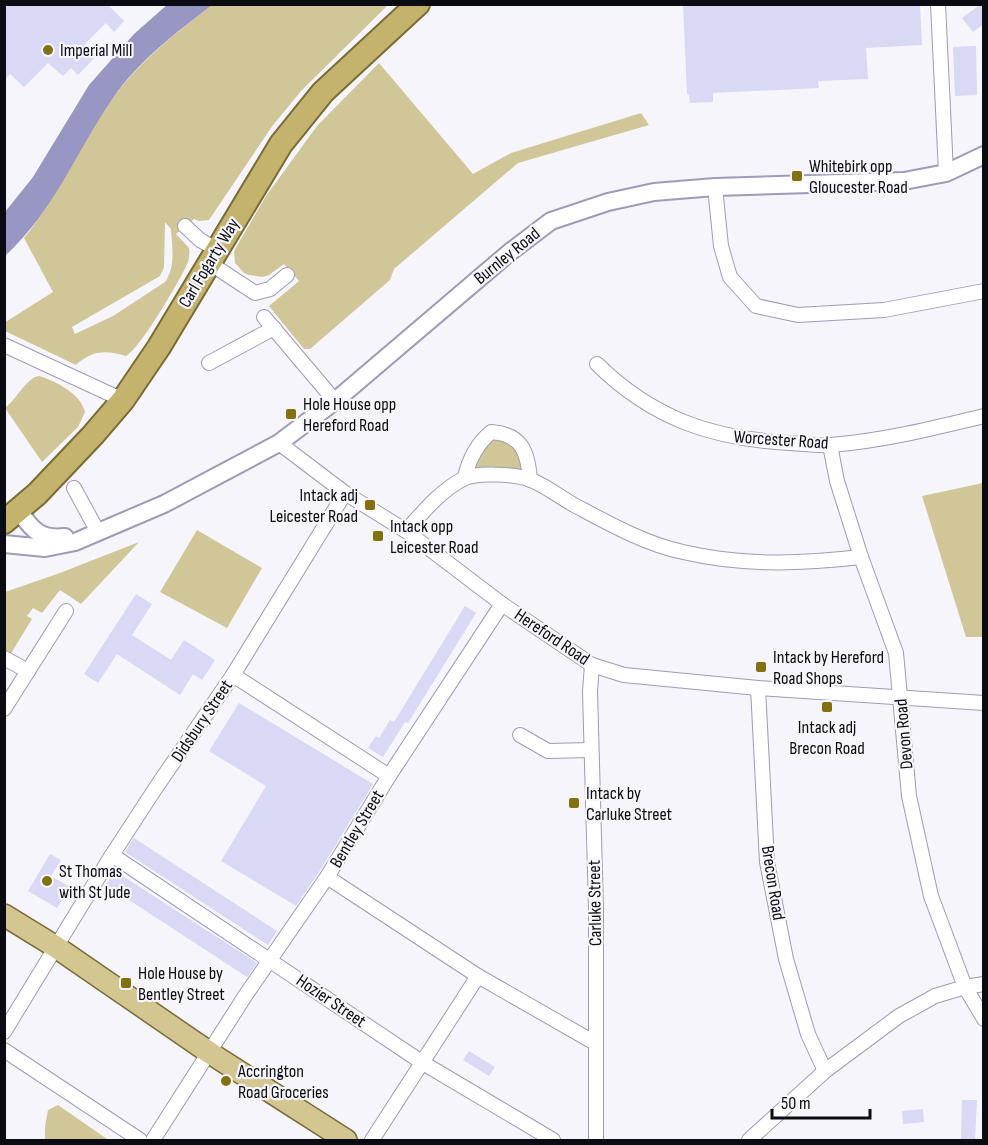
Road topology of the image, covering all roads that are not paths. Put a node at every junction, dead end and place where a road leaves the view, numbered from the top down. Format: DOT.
graph roads {
  1 [pos="938,4"];
  2 [pos="416,5"];
  3 [pos="984,155"];
  4 [pos="946,173"];
  5 [pos="715,187"];
  6 [pos="185,226"];
  7 [pos="212,256"];
  8 [pos="287,275"];
  9 [pos="984,291"];
  10 [pos="264,317"];
  11 [pos="274,328"];
  12 [pos="4,345"];
  13 [pos="208,363"];
  14 [pos="597,364"];
  15 [pos="123,400"];
  16 [pos="335,401"];
  17 [pos="984,416"];
  18 [pos="279,443"];
  19 [pos="830,445"];
  20 [pos="465,477"];
  21 [pos="530,480"];
  22 [pos="74,488"];
  23 [pos="345,493"];
  24 [pos="11,516"];
  25 [pos="406,531"];
  26 [pos="98,532"];
  27 [pos="4,544"];
  28 [pos="861,557"];
  29 [pos="502,604"];
  30 [pos="66,611"];
  31 [pos="4,658"];
  32 [pos="592,665"];
  33 [pos="28,671"];
  34 [pos="233,675"];
  35 [pos="758,688"];
  36 [pos="901,696"];
  37 [pos="984,703"];
  38 [pos="4,709"];
  39 [pos="520,735"];
  40 [pos="591,750"];
  41 [pos="389,776"];
  42 [pos="112,855"];
  43 [pos="327,877"];
  44 [pos="4,915"];
  45 [pos="56,947"];
  46 [pos="270,960"];
  47 [pos="478,976"];
  48 [pos="984,984"];
  49 [pos="965,987"];
  50 [pos="984,1019"];
  51 [pos="4,1032"];
  52 [pos="595,1043"];
  53 [pos="4,1050"];
  54 [pos="210,1053"];
  55 [pos="423,1063"];
  56 [pos="825,1071"];
  57 [pos="140,1140"];
  58 [pos="153,1140"];
  59 [pos="345,1140"];
  60 [pos="372,1140"];
  61 [pos="553,1140"];
  62 [pos="596,1140"];
  63 [pos="749,1140"];
  1 -- 4 [label="street"];
  2 -- 7 [label="highway, Carl Fogarty Way"];
  3 -- 4 [label="street, Burnley Road"];
  4 -- 5 [label="street, Burnley Road"];
  5 -- 9 [label="street"];
  5 -- 16 [label="street, Burnley Road"];
  6 -- 7 [label="street"];
  7 -- 8 [label="street"];
  7 -- 15 [label="highway, Carl Fogarty Way"];
  10 -- 11 [label="street"];
  11 -- 13 [label="street"];
  11 -- 16 [label="street"];
  12 -- 15 [label="street"];
  14 -- 19 [label="street, Worcester Road"];
  15 -- 24 [label="highway, Carl Fogarty Way"];
  16 -- 18 [label="street, Burnley Road"];
  17 -- 19 [label="street, Worcester Road"];
  18 -- 23 [label="street, Hereford Road"];
  18 -- 26 [label="street, Burnley Road"];
  19 -- 28 [label="street, Devon Road"];
  20 -- 21 [label="street"];
  20 -- 21 [label="street"];
  20 -- 25 [label="street"];
  21 -- 28 [label="street"];
  22 -- 26 [label="street"];
  23 -- 25 [label="street, Hereford Road"];
  23 -- 34 [label="street, Didsbury Street"];
  24 -- 26 [label="street, Burnley Road"];
  25 -- 29 [label="street, Hereford Road"];
  26 -- 27 [label="street, Burnley Road"];
  28 -- 36 [label="street, Devon Road"];
  29 -- 32 [label="street, Hereford Road"];
  29 -- 41 [label="street, Bentley Street"];
  30 -- 33 [label="street"];
  31 -- 33 [label="street"];
  32 -- 35 [label="street, Hereford Road"];
  32 -- 40 [label="street, Carluke Street"];
  33 -- 38 [label="street"];
  34 -- 41 [label="street"];
  34 -- 42 [label="street, Didsbury Street"];
  35 -- 36 [label="street, Hereford Road"];
  35 -- 56 [label="street, Brecon Road"];
  36 -- 37 [label="street, Hereford Road"];
  36 -- 49 [label="street, Devon Road"];
  39 -- 40 [label="street"];
  40 -- 52 [label="street, Carluke Street"];
  41 -- 43 [label="street, Bentley Street"];
  42 -- 45 [label="street, Didsbury Street"];
  42 -- 46 [label="street, Hozier Street"];
  43 -- 46 [label="street, Bentley Street"];
  43 -- 47 [label="street"];
  44 -- 45 [label="main road"];
  45 -- 51 [label="street, Didsbury Street"];
  45 -- 54 [label="main road"];
  46 -- 54 [label="street, Bentley Street"];
  46 -- 55 [label="street, Hozier Street"];
  47 -- 52 [label="street"];
  47 -- 55 [label="street"];
  48 -- 49 [label="street"];
  49 -- 50 [label="street, Devon Road"];
  49 -- 56 [label="street"];
  52 -- 62 [label="street, Carluke Street"];
  53 -- 57 [label="street"];
  54 -- 58 [label="street, Bentley Street"];
  54 -- 59 [label="main road"];
  55 -- 60 [label="street"];
  55 -- 61 [label="street, Hozier Street"];
  56 -- 63 [label="street"];
}
